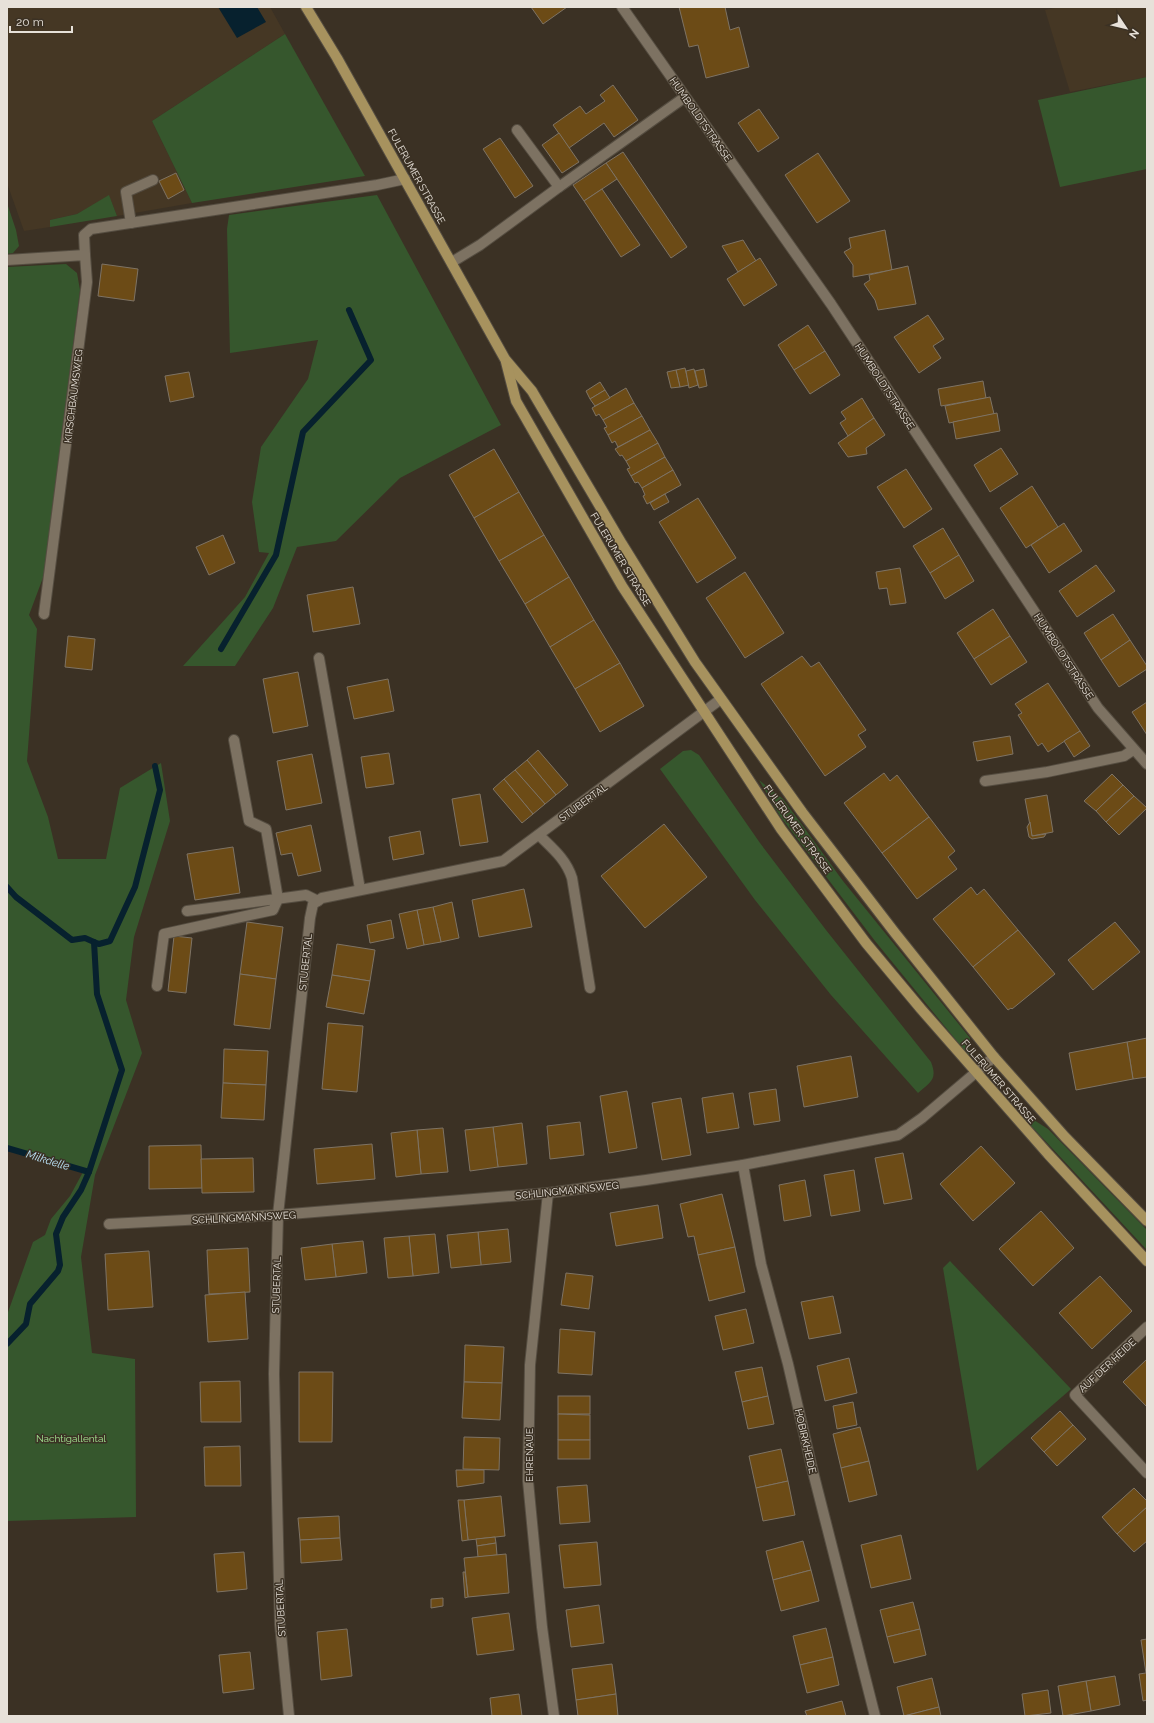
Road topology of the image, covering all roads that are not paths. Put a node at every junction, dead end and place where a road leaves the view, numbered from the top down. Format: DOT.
graph roads {
  1 [pos="306,7"];
  2 [pos="622,7"];
  3 [pos="685,97"];
  4 [pos="517,130"];
  5 [pos="405,179"];
  6 [pos="153,180"];
  7 [pos="559,187"];
  8 [pos="131,223"];
  9 [pos="86,255"];
  10 [pos="7,260"];
  11 [pos="452,262"];
  12 [pos="505,359"];
  13 [pos="44,614"];
  14 [pos="320,658"];
  15 [pos="722,699"];
  16 [pos="703,713"];
  17 [pos="234,740"];
  18 [pos="1133,750"];
  19 [pos="1147,764"];
  20 [pos="985,782"];
  21 [pos="539,835"];
  22 [pos="360,889"];
  23 [pos="278,899"];
  24 [pos="318,901"];
  25 [pos="187,911"];
  26 [pos="157,986"];
  27 [pos="590,988"];
  28 [pos="994,1057"];
  29 [pos="975,1073"];
  30 [pos="743,1165"];
  31 [pos="548,1193"];
  32 [pos="278,1215"];
  33 [pos="1147,1222"];
  34 [pos="109,1224"];
  35 [pos="1147,1261"];
  36 [pos="1147,1327"];
  37 [pos="1147,1473"];
  38 [pos="289,1716"];
  39 [pos="554,1716"];
  40 [pos="875,1716"];
  1 -- 5 [label="main road, FULERUMER STRASSE"];
  2 -- 3 [label="street, HUMBOLDTSTRASSE"];
  3 -- 7 [label="street"];
  3 -- 18 [label="street, HUMBOLDTSTRASSE"];
  4 -- 7 [label="street"];
  5 -- 8 [label="street"];
  5 -- 11 [label="main road, FULERUMER STRASSE"];
  6 -- 8 [label="street"];
  7 -- 11 [label="street"];
  8 -- 9 [label="street, KIRSCHBAUMSWEG"];
  9 -- 10 [label="street"];
  9 -- 13 [label="street, KIRSCHBAUMSWEG"];
  11 -- 12 [label="main road, FULERUMER STRASSE"];
  12 -- 15 [label="main road, FULERUMER STRASSE"];
  12 -- 16 [label="main road, FULERUMER STRASSE"];
  14 -- 22 [label="street"];
  15 -- 16 [label="street, STUBERTAL"];
  15 -- 28 [label="main road, FULERUMER STRASSE"];
  16 -- 21 [label="street, STUBERTAL"];
  16 -- 29 [label="main road, FULERUMER STRASSE"];
  17 -- 23 [label="street"];
  18 -- 19 [label="street, HUMBOLDTSTRASSE"];
  18 -- 20 [label="street"];
  21 -- 22 [label="street, STUBERTAL"];
  21 -- 27 [label="street"];
  22 -- 24 [label="street, STUBERTAL"];
  23 -- 24 [label="street"];
  23 -- 25 [label="street"];
  23 -- 26 [label="street"];
  24 -- 32 [label="street, STUBERTAL"];
  28 -- 29 [label="street, SCHLINGMANNSWEG"];
  28 -- 33 [label="main road, FULERUMER STRASSE"];
  29 -- 30 [label="street, SCHLINGMANNSWEG"];
  29 -- 35 [label="main road, FULERUMER STRASSE"];
  30 -- 31 [label="street, SCHLINGMANNSWEG"];
  30 -- 40 [label="street, HOBIRKHEIDE"];
  31 -- 32 [label="street, SCHLINGMANNSWEG"];
  31 -- 39 [label="street, EHRENAUE"];
  32 -- 34 [label="street, SCHLINGMANNSWEG"];
  32 -- 38 [label="street, STUBERTAL"];
  36 -- 37 [label="street, AUF DER HEIDE"];
}
